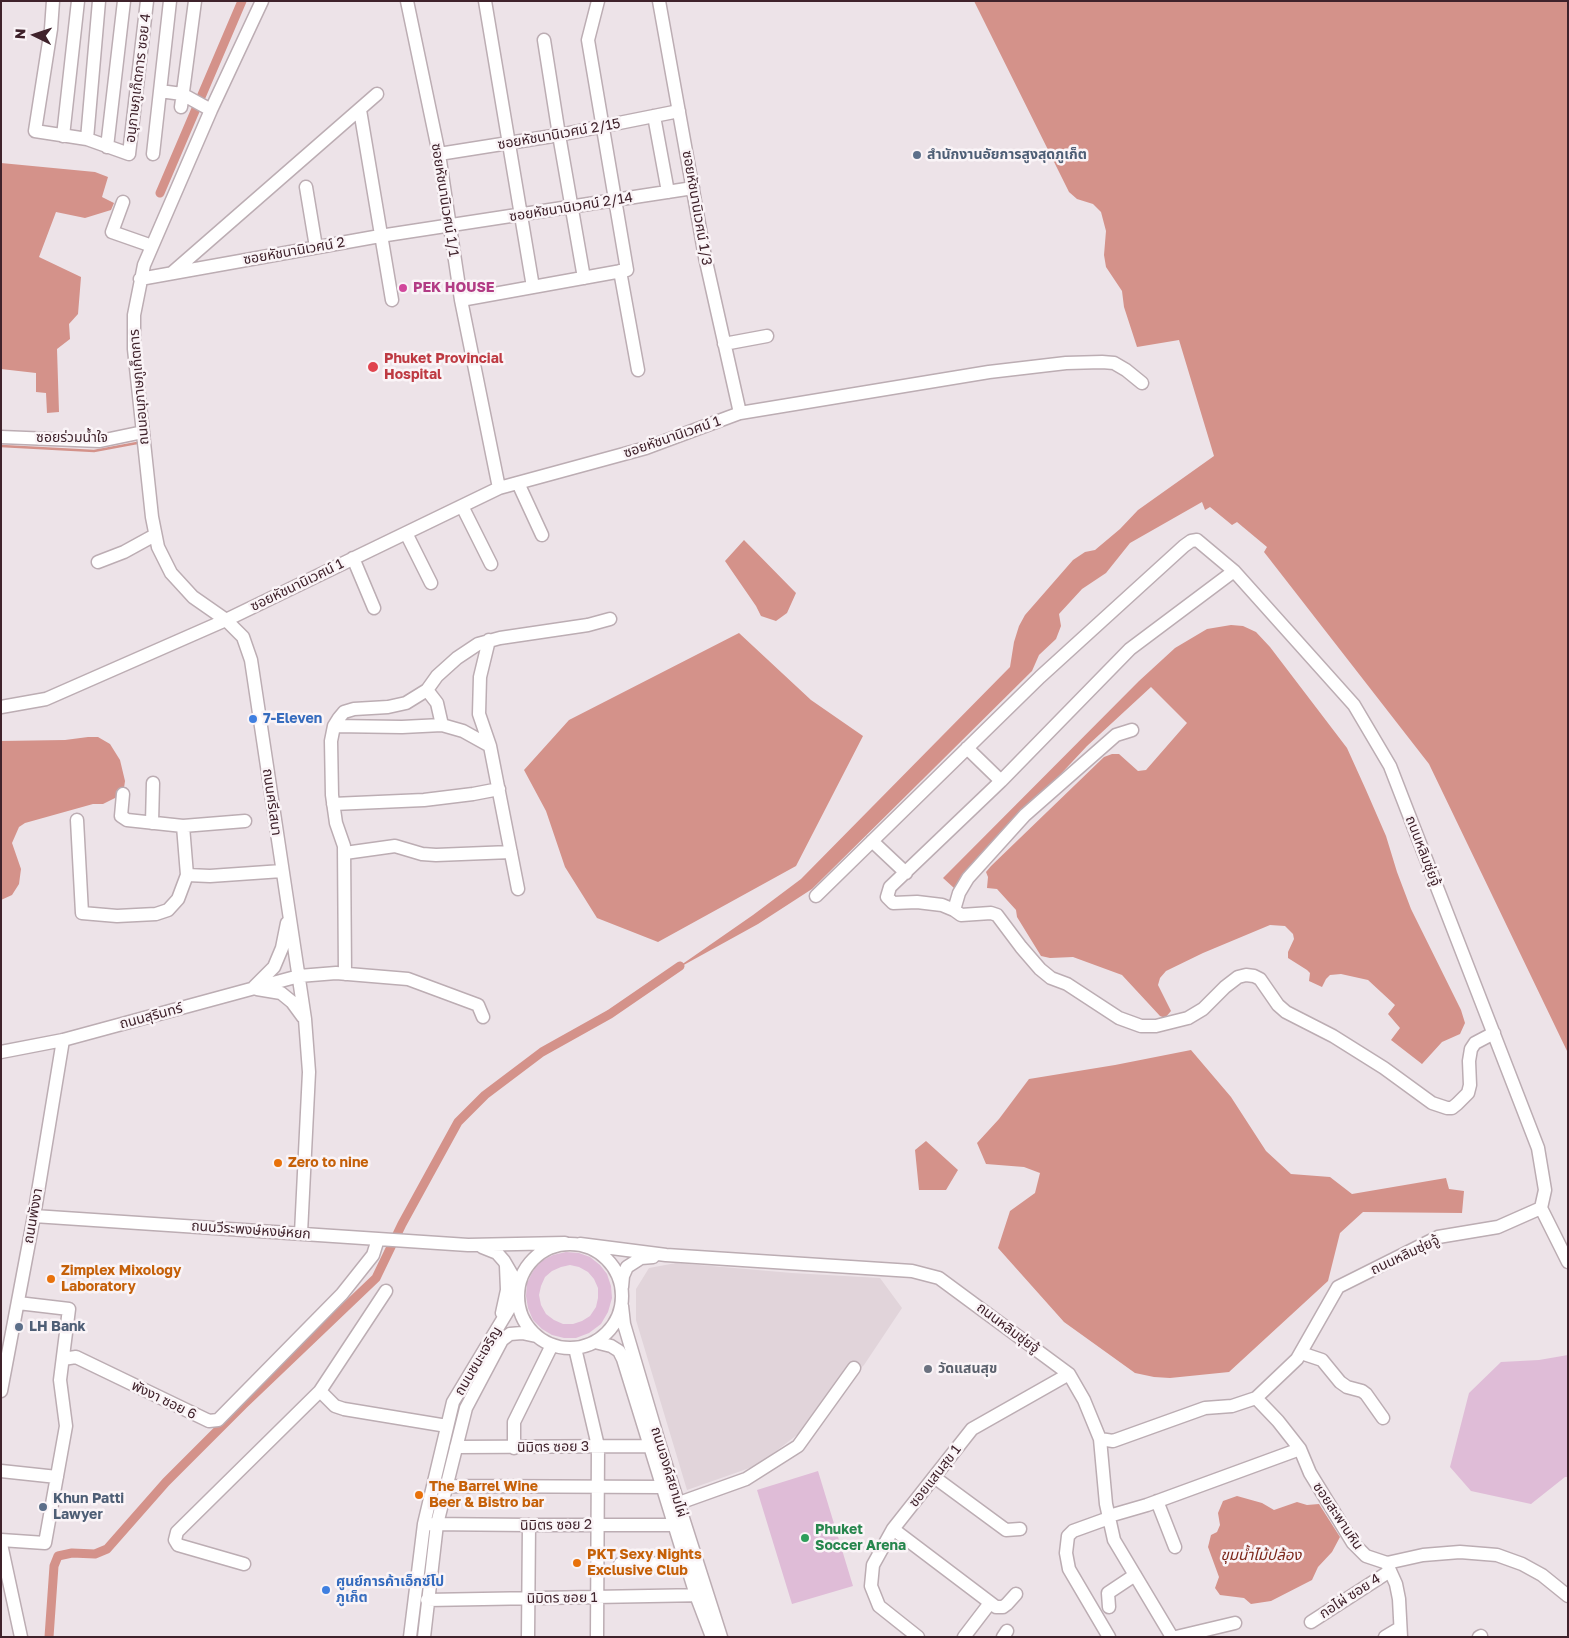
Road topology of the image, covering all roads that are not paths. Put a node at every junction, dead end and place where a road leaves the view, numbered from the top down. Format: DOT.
graph roads {
  1 [pos="53,1"];
  2 [pos="78,1"];
  3 [pos="99,1"];
  4 [pos="124,1"];
  5 [pos="147,1"];
  6 [pos="170,1"];
  7 [pos="194,1"];
  8 [pos="262,1"];
  9 [pos="407,1"];
  10 [pos="485,1"];
  11 [pos="598,1"];
  12 [pos="659,1"];
  13 [pos="544,40"];
  14 [pos="160,91"];
  15 [pos="182,94"];
  16 [pos="377,94"];
  17 [pos="181,108"];
  18 [pos="211,110"];
  19 [pos="360,110"];
  20 [pos="679,111"];
  21 [pos="654,116"];
  22 [pos="603,127"];
  23 [pos="559,135"];
  24 [pos="63,136"];
  25 [pos="86,139"];
  26 [pos="508,143"];
  27 [pos="107,147"];
  28 [pos="153,154"];
  29 [pos="439,154"];
  30 [pos="306,187"];
  31 [pos="693,188"];
  32 [pos="668,192"];
  33 [pos="616,200"];
  34 [pos="123,202"];
  35 [pos="572,206"];
  36 [pos="522,214"];
  37 [pos="450,225"];
  38 [pos="380,236"];
  39 [pos="152,246"];
  40 [pos="316,247"];
  41 [pos="624,271"];
  42 [pos="173,272"];
  43 [pos="584,278"];
  44 [pos="140,279"];
  45 [pos="533,287"];
  46 [pos="392,300"];
  47 [pos="461,300"];
  48 [pos="767,336"];
  49 [pos="724,344"];
  50 [pos="638,370"];
  51 [pos="1142,383"];
  52 [pos="740,413"];
  53 [pos="143,432"];
  54 [pos="1,438"];
  55 [pos="518,483"];
  56 [pos="500,488"];
  57 [pos="462,506"];
  58 [pos="406,533"];
  59 [pos="155,535"];
  60 [pos="542,535"];
  61 [pos="353,558"];
  62 [pos="98,562"];
  63 [pos="491,564"];
  64 [pos="1234,570"];
  65 [pos="431,583"];
  66 [pos="374,608"];
  67 [pos="610,618"];
  68 [pos="226,620"];
  69 [pos="489,640"];
  70 [pos="427,690"];
  71 [pos="1,707"];
  72 [pos="442,725"];
  73 [pos="334,726"];
  74 [pos="1132,730"];
  75 [pos="490,746"];
  76 [pos="967,748"];
  77 [pos="1001,781"];
  78 [pos="153,783"];
  79 [pos="499,789"];
  80 [pos="123,794"];
  81 [pos="333,804"];
  82 [pos="76,820"];
  83 [pos="245,821"];
  84 [pos="152,823"];
  85 [pos="183,826"];
  86 [pos="872,841"];
  87 [pos="510,852"];
  88 [pos="345,853"];
  89 [pos="282,871"];
  90 [pos="906,874"];
  91 [pos="187,875"];
  92 [pos="518,890"];
  93 [pos="816,896"];
  94 [pos="954,910"];
  95 [pos="288,917"];
  96 [pos="345,974"];
  97 [pos="299,976"];
  98 [pos="252,989"];
  99 [pos="483,1017"];
  100 [pos="305,1019"];
  101 [pos="1494,1033"];
  102 [pos="63,1040"];
  103 [pos="1,1052"];
  104 [pos="1541,1208"];
  105 [pos="34,1216"];
  106 [pos="301,1233"];
  107 [pos="380,1239"];
  108 [pos="565,1243"];
  109 [pos="580,1244"];
  110 [pos="468,1245"];
  111 [pos="666,1255"];
  112 [pos="1568,1262"];
  113 [pos="506,1263"];
  114 [pos="622,1288"];
  115 [pos="386,1290"];
  116 [pos="518,1290"];
  117 [pos="18,1303"];
  118 [pos="622,1306"];
  119 [pos="499,1326"];
  120 [pos="536,1336"];
  121 [pos="7,1339"];
  122 [pos="595,1342"];
  123 [pos="552,1345"];
  124 [pos="575,1348"];
  125 [pos="1301,1353"];
  126 [pos="63,1358"];
  127 [pos="854,1368"];
  128 [pos="1069,1374"];
  129 [pos="1,1389"];
  130 [pos="320,1391"];
  131 [pos="1256,1398"];
  132 [pos="1383,1418"];
  133 [pos="447,1426"];
  134 [pos="1100,1439"];
  135 [pos="598,1446"];
  136 [pos="655,1446"];
  137 [pos="456,1447"];
  138 [pos="514,1448"];
  139 [pos="1300,1449"];
  140 [pos="1,1471"];
  141 [pos="934,1477"];
  142 [pos="57,1478"];
  143 [pos="446,1486"];
  144 [pos="597,1486"];
  145 [pos="662,1487"];
  146 [pos="1157,1501"];
  147 [pos="679,1503"];
  148 [pos="1109,1517"];
  149 [pos="424,1524"];
  150 [pos="438,1524"];
  151 [pos="597,1524"];
  152 [pos="680,1525"];
  153 [pos="529,1526"];
  154 [pos="894,1529"];
  155 [pos="1020,1529"];
  156 [pos="1,1540"];
  157 [pos="1,1544"];
  158 [pos="1175,1547"];
  159 [pos="686,1563"];
  160 [pos="244,1564"];
  161 [pos="620,1564"];
  162 [pos="1388,1567"];
  163 [pos="1135,1575"];
  164 [pos="1016,1594"];
  165 [pos="702,1595"];
  166 [pos="1568,1596"];
  167 [pos="596,1597"];
  168 [pos="528,1598"];
  169 [pos="427,1600"];
  170 [pos="990,1603"];
  171 [pos="1109,1608"];
  172 [pos="1311,1622"];
  173 [pos="1234,1623"];
  174 [pos="1401,1633"];
  175 [pos="21,1637"];
  176 [pos="410,1637"];
  177 [pos="425,1637"];
  178 [pos="528,1637"];
  179 [pos="597,1637"];
  180 [pos="712,1637"];
  181 [pos="721,1637"];
  182 [pos="918,1637"];
  183 [pos="964,1637"];
  184 [pos="1108,1637"];
  185 [pos="1177,1637"];
  186 [pos="1385,1637"];
  1 -- 24 [label="street"];
  2 -- 24 [label="street"];
  3 -- 25 [label="street"];
  4 -- 27 [label="street"];
  5 -- 27 [label="street, อนุภาษภูเก็ตการ ซอย 4"];
  6 -- 14 [label="street"];
  7 -- 15 [label="street"];
  8 -- 18 [label="street, ถนนอนุภาษภูเก็ตการ"];
  9 -- 29 [label="street, ซอยหัชนานิเวศน์ 1/1"];
  10 -- 26 [label="street"];
  11 -- 22 [label="street"];
  12 -- 20 [label="street, ซอยหัชนานิเวศน์ 1/3"];
  13 -- 23 [label="street"];
  14 -- 15 [label="street"];
  14 -- 28 [label="street"];
  15 -- 17 [label="street"];
  15 -- 18 [label="street"];
  16 -- 19 [label="street"];
  18 -- 39 [label="street, ถนนอนุภาษภูเก็ตการ"];
  19 -- 38 [label="street"];
  19 -- 42 [label="street"];
  20 -- 21 [label="street, ซอยหัชนานิเวศน์ 2/15"];
  20 -- 31 [label="street, ซอยหัชนานิเวศน์ 1/3"];
  21 -- 22 [label="street, ซอยหัชนานิเวศน์ 2/15"];
  21 -- 32 [label="street"];
  22 -- 23 [label="street, ซอยหัชนานิเวศน์ 2/15"];
  22 -- 33 [label="street"];
  23 -- 26 [label="street, ซอยหัชนานิเวศน์ 2/15"];
  23 -- 35 [label="street"];
  24 -- 25 [label="street"];
  25 -- 27 [label="street"];
  26 -- 29 [label="street, ซอยหัชนานิเวศน์ 2/15"];
  26 -- 36 [label="street"];
  29 -- 37 [label="street, ซอยหัชนานิเวศน์ 1/1"];
  30 -- 40 [label="street"];
  31 -- 32 [label="street, ซอยหัชนานิเวศน์ 2/14"];
  31 -- 49 [label="street, ซอยหัชนานิเวศน์ 1/3"];
  32 -- 33 [label="street, ซอยหัชนานิเวศน์ 2/14"];
  33 -- 35 [label="street, ซอยหัชนานิเวศน์ 2/14"];
  33 -- 41 [label="street"];
  34 -- 39 [label="street"];
  35 -- 36 [label="street, ซอยหัชนานิเวศน์ 2/14"];
  35 -- 43 [label="street"];
  36 -- 37 [label="street, ซอยหัชนานิเวศน์ 2/14"];
  36 -- 45 [label="street"];
  37 -- 38 [label="street, ซอยหัชนานิเวศน์ 2"];
  37 -- 47 [label="street, ซอยหัชนานิเวศน์ 1/1"];
  38 -- 40 [label="street, ซอยหัชนานิเวศน์ 2"];
  38 -- 46 [label="street"];
  39 -- 44 [label="street, ถนนอนุภาษภูเก็ตการ"];
  40 -- 42 [label="street, ซอยหัชนานิเวศน์ 2"];
  41 -- 43 [label="street"];
  41 -- 50 [label="street"];
  42 -- 44 [label="street, ซอยหัชนานิเวศน์ 2"];
  43 -- 45 [label="street"];
  44 -- 53 [label="street, ถนนอนุภาษภูเก็ตการ"];
  45 -- 47 [label="street"];
  47 -- 56 [label="street, ซอยหัชนานิเวศน์ 1/1"];
  48 -- 49 [label="street"];
  49 -- 52 [label="street, ซอยหัชนานิเวศน์ 1/3"];
  51 -- 52 [label="street, ซอยหัชนานิเวศน์ 1"];
  52 -- 55 [label="street, ซอยหัชนานิเวศน์ 1"];
  53 -- 54 [label="street, ซอยร่วมน้ำใจ"];
  53 -- 59 [label="street, ถนนอนุภาษภูเก็ตการ"];
  55 -- 56 [label="street, ซอยหัชนานิเวศน์ 1"];
  55 -- 60 [label="street"];
  56 -- 57 [label="street, ซอยหัชนานิเวศน์ 1"];
  57 -- 58 [label="street, ซอยหัชนานิเวศน์ 1"];
  57 -- 63 [label="street"];
  58 -- 61 [label="street, ซอยหัชนานิเวศน์ 1"];
  58 -- 65 [label="street"];
  59 -- 62 [label="street"];
  59 -- 68 [label="street, ถนนอนุภาษภูเก็ตการ"];
  61 -- 66 [label="street"];
  61 -- 68 [label="street, ซอยหัชนานิเวศน์ 1"];
  64 -- 76 [label="street, ถนนหลิมซุ่ยจู้"];
  64 -- 77 [label="street"];
  64 -- 101 [label="street, ถนนหลิมซุ่ยจู้"];
  67 -- 69 [label="street"];
  68 -- 71 [label="street"];
  68 -- 89 [label="street, ถนนศรีเสนา"];
  69 -- 70 [label="street"];
  69 -- 75 [label="street"];
  70 -- 72 [label="street"];
  70 -- 73 [label="street"];
  72 -- 73 [label="street"];
  72 -- 75 [label="street"];
  73 -- 81 [label="street"];
  74 -- 94 [label="street"];
  75 -- 79 [label="street"];
  76 -- 77 [label="street"];
  76 -- 86 [label="street"];
  77 -- 90 [label="street"];
  78 -- 84 [label="street"];
  79 -- 81 [label="street"];
  79 -- 87 [label="street"];
  80 -- 84 [label="street"];
  81 -- 88 [label="street"];
  82 -- 91 [label="street"];
  83 -- 85 [label="street"];
  84 -- 85 [label="street"];
  85 -- 91 [label="street"];
  86 -- 90 [label="street"];
  86 -- 93 [label="street"];
  87 -- 88 [label="street"];
  87 -- 92 [label="street"];
  88 -- 96 [label="street"];
  89 -- 91 [label="street"];
  89 -- 95 [label="street, ถนนศรีเสนา"];
  90 -- 94 [label="street"];
  94 -- 101 [label="street"];
  95 -- 97 [label="street, ถนนศรีเสนา"];
  95 -- 98 [label="street"];
  96 -- 97 [label="street, ถนนสุรินทร์"];
  96 -- 99 [label="street, ถนนสุรินทร์"];
  97 -- 98 [label="street, ถนนสุรินทร์"];
  97 -- 100 [label="street, ถนนศรีเสนา"];
  98 -- 100 [label="street"];
  98 -- 102 [label="street, ถนนสุรินทร์"];
  100 -- 106 [label="street, ถนนศรีเสนา"];
  101 -- 104 [label="street, ถนนหลิมซุ่ยจู้"];
  102 -- 103 [label="street, ถนนสุรินทร์"];
  102 -- 105 [label="street, ถนนพังงา"];
  104 -- 112 [label="street"];
  104 -- 125 [label="street, ถนนหลิมซุ่ยจู้"];
  105 -- 106 [label="street, ถนนวีระพงษ์หงษ์หยก"];
  105 -- 117 [label="street, ถนนพังงา"];
  106 -- 107 [label="street, ถนนวีระพงษ์หงษ์หยก"];
  107 -- 110 [label="street, ถนนวีระพงษ์หงษ์หยก"];
  107 -- 126 [label="street, พังงา ซอย 6"];
  108 -- 109 [label="street"];
  108 -- 110 [label="street, ถนนวีระพงษ์หงษ์หยก"];
  108 -- 116 [label="street"];
  109 -- 111 [label="street, ถนนหลิมซุ่ยจู้"];
  109 -- 114 [label="street"];
  110 -- 113 [label="street, ถนนวีระพงษ์หงษ์หยก"];
  111 -- 114 [label="street, ถนนหลิมซุ่ยจู้"];
  111 -- 128 [label="street, ถนนหลิมซุ่ยจู้"];
  113 -- 116 [label="street, ถนนวีระพงษ์หงษ์หยก"];
  113 -- 119 [label="street"];
  114 -- 118 [label="street"];
  115 -- 130 [label="street"];
  116 -- 119 [label="street, ถนนชนะเจริญ"];
  116 -- 120 [label="street"];
  117 -- 121 [label="street, ถนนพังงา"];
  117 -- 126 [label="street"];
  118 -- 122 [label="street"];
  118 -- 136 [label="street, ถนนองค์สยามไผ่"];
  119 -- 133 [label="street, ถนนชนะเจริญ"];
  120 -- 123 [label="street"];
  120 -- 137 [label="street, ถนนชนะเจริญ"];
  121 -- 129 [label="street, ถนนพังงา"];
  122 -- 124 [label="street"];
  122 -- 136 [label="street, ถนนองค์สยามไผ่"];
  123 -- 124 [label="street"];
  123 -- 138 [label="street"];
  124 -- 135 [label="street"];
  125 -- 131 [label="street, ถนนหลิมซุ่ยจู้"];
  125 -- 132 [label="street"];
  126 -- 142 [label="street"];
  127 -- 147 [label="street"];
  128 -- 134 [label="street, ถนนหลิมซุ่ยจู้"];
  128 -- 141 [label="street, ซอยแสนสุข 1"];
  130 -- 133 [label="street"];
  130 -- 160 [label="street"];
  131 -- 134 [label="street, ถนนหลิมซุ่ยจู้"];
  131 -- 139 [label="street, ซอยสะพานหิน"];
  133 -- 149 [label="street, ถนนชนะเจริญ"];
  134 -- 148 [label="street"];
  135 -- 136 [label="street, นิมิตร ซอย 3"];
  135 -- 138 [label="street, นิมิตร ซอย 3"];
  135 -- 144 [label="street"];
  136 -- 145 [label="street, ถนนองค์สยามไผ่"];
  136 -- 147 [label="street, ถนนองค์สยามไผ่"];
  137 -- 138 [label="street, นิมิตร ซอย 3"];
  137 -- 143 [label="street, ถนนชนะเจริญ"];
  139 -- 146 [label="street"];
  139 -- 162 [label="street, ซอยสะพานหิน"];
  140 -- 142 [label="street"];
  141 -- 154 [label="street, ซอยแสนสุข 1"];
  141 -- 155 [label="street"];
  142 -- 156 [label="street"];
  143 -- 144 [label="street"];
  143 -- 150 [label="street, ถนนชนะเจริญ"];
  144 -- 145 [label="street"];
  144 -- 151 [label="street"];
  145 -- 152 [label="street, ถนนองค์สยามไผ่"];
  146 -- 148 [label="street"];
  146 -- 158 [label="street"];
  147 -- 152 [label="street, ถนนองค์สยามไผ่"];
  148 -- 163 [label="street"];
  148 -- 184 [label="street"];
  149 -- 150 [label="street, นิมิตร ซอย 2"];
  149 -- 176 [label="street, ถนนชนะเจริญ"];
  150 -- 153 [label="street, นิมิตร ซอย 2"];
  150 -- 169 [label="street, ถนนชนะเจริญ"];
  151 -- 152 [label="street, นิมิตร ซอย 2"];
  151 -- 153 [label="street, นิมิตร ซอย 2"];
  151 -- 167 [label="street"];
  152 -- 159 [label="street, ถนนองค์สยามไผ่"];
  152 -- 165 [label="street, ถนนองค์สยามไผ่"];
  153 -- 168 [label="street"];
  154 -- 170 [label="street"];
  154 -- 182 [label="street, ซอยแสนสุข 1"];
  157 -- 175 [label="street"];
  159 -- 161 [label="street"];
  159 -- 165 [label="street, ถนนองค์สยามไผ่"];
  162 -- 166 [label="street"];
  162 -- 172 [label="street, กอไผ่ ซอย 4"];
  162 -- 174 [label="street"];
  163 -- 171 [label="street"];
  163 -- 185 [label="street"];
  164 -- 170 [label="street"];
  165 -- 167 [label="street, นิมิตร ซอย 1"];
  165 -- 180 [label="street, ถนนองค์สยามไผ่"];
  165 -- 181 [label="street, ถนนองค์สยามไผ่"];
  167 -- 168 [label="street, นิมิตร ซอย 1"];
  167 -- 179 [label="street"];
  168 -- 169 [label="street, นิมิตร ซอย 1"];
  168 -- 178 [label="street"];
  169 -- 177 [label="street, ถนนชนะเจริญ"];
  170 -- 183 [label="street"];
  173 -- 185 [label="street"];
  174 -- 186 [label="street"];
}
